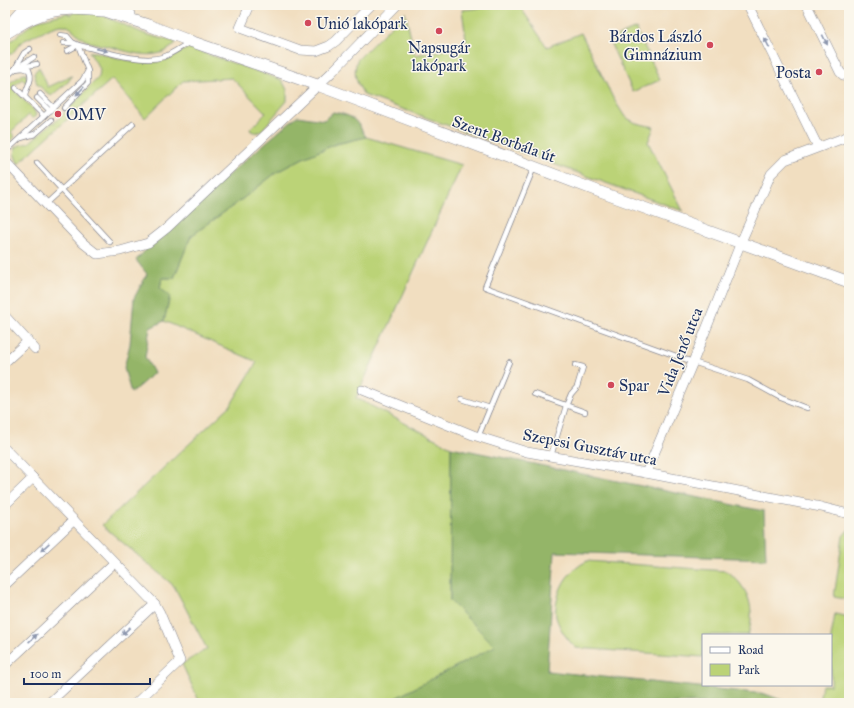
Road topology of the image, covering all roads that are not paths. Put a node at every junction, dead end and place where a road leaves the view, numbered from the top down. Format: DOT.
graph roads {
  1 [pos="27,5"];
  2 [pos="42,5"];
  3 [pos="93,5"];
  4 [pos="250,5"];
  5 [pos="371,5"];
  6 [pos="397,5"];
  7 [pos="748,5"];
  8 [pos="808,5"];
  9 [pos="110,8"];
  10 [pos="20,14"];
  11 [pos="5,31"];
  12 [pos="5,34"];
  13 [pos="60,35"];
  14 [pos="64,42"];
  15 [pos="190,42"];
  16 [pos="76,44"];
  17 [pos="30,49"];
  18 [pos="67,51"];
  19 [pos="34,57"];
  20 [pos="38,64"];
  21 [pos="15,69"];
  22 [pos="88,71"];
  23 [pos="849,76"];
  24 [pos="5,78"];
  25 [pos="317,85"];
  26 [pos="16,88"];
  27 [pos="25,96"];
  28 [pos="38,96"];
  29 [pos="64,108"];
  30 [pos="51,109"];
  31 [pos="44,116"];
  32 [pos="51,120"];
  33 [pos="133,124"];
  34 [pos="849,136"];
  35 [pos="19,139"];
  36 [pos="818,147"];
  37 [pos="5,152"];
  38 [pos="5,161"];
  39 [pos="37,163"];
  40 [pos="534,166"];
  41 [pos="62,190"];
  42 [pos="46,204"];
  43 [pos="110,242"];
  44 [pos="741,242"];
  45 [pos="849,282"];
  46 [pos="5,316"];
  47 [pos="28,341"];
  48 [pos="35,349"];
  49 [pos="5,362"];
  50 [pos="509,362"];
  51 [pos="693,362"];
  52 [pos="575,365"];
  53 [pos="362,390"];
  54 [pos="534,394"];
  55 [pos="462,399"];
  56 [pos="566,406"];
  57 [pos="490,408"];
  58 [pos="807,408"];
  59 [pos="585,412"];
  60 [pos="478,437"];
  61 [pos="5,449"];
  62 [pos="551,456"];
  63 [pos="646,473"];
  64 [pos="33,478"];
  65 [pos="5,505"];
  66 [pos="849,514"];
  67 [pos="74,520"];
  68 [pos="114,563"];
  69 [pos="5,585"];
  70 [pos="154,604"];
  71 [pos="5,665"];
  72 [pos="49,703"];
  73 [pos="136,703"];
  1 -- 10 [label="street"];
  2 -- 10 [label="street"];
  3 -- 9 [label="street, Szent Borbála út"];
  4 -- 5 [label="street"];
  6 -- 25 [label="street"];
  36 -- 7 [label="street, one-way"];
  8 -- 23 [label="street, one-way"];
  9 -- 10 [label="street"];
  9 -- 15 [label="street, Szent Borbála út"];
  10 -- 11 [label="street"];
  10 -- 12 [label="street"];
  13 -- 16 [label="lane"];
  14 -- 16 [label="lane"];
  16 -- 15 [label="lane, one-way"];
  15 -- 25 [label="street, Szent Borbála út"];
  16 -- 18 [label="lane"];
  16 -- 22 [label="lane"];
  17 -- 21 [label="lane"];
  19 -- 21 [label="lane"];
  20 -- 21 [label="lane"];
  21 -- 24 [label="lane"];
  21 -- 27 [label="lane"];
  22 -- 29 [label="lane, one-way"];
  22 -- 30 [label="lane"];
  25 -- 40 [label="street, Szent Borbála út"];
  25 -- 42 [label="street"];
  26 -- 27 [label="lane"];
  27 -- 31 [label="lane"];
  28 -- 30 [label="lane"];
  30 -- 31 [label="lane"];
  31 -- 35 [label="lane"];
  32 -- 35 [label="lane"];
  33 -- 41 [label="lane"];
  34 -- 36 [label="street, Vida Jenő utca"];
  35 -- 37 [label="lane"];
  36 -- 44 [label="street, Vida Jenő utca"];
  38 -- 42 [label="street"];
  39 -- 41 [label="lane"];
  40 -- 44 [label="street, Szent Borbála út"];
  40 -- 51 [label="lane"];
  41 -- 42 [label="lane"];
  41 -- 43 [label="lane"];
  44 -- 45 [label="street, Szent Borbála út"];
  44 -- 51 [label="street, Vida Jenő utca"];
  46 -- 47 [label="street"];
  47 -- 48 [label="street"];
  47 -- 49 [label="street"];
  50 -- 57 [label="lane"];
  51 -- 58 [label="lane"];
  51 -- 63 [label="street, Vida Jenő utca"];
  52 -- 56 [label="lane"];
  53 -- 60 [label="street, Szepesi Gusztáv utca"];
  54 -- 56 [label="lane"];
  55 -- 57 [label="lane"];
  56 -- 59 [label="lane"];
  56 -- 62 [label="lane"];
  57 -- 60 [label="lane"];
  60 -- 62 [label="street, Szepesi Gusztáv utca"];
  61 -- 64 [label="street"];
  62 -- 63 [label="street, Szepesi Gusztáv utca"];
  63 -- 66 [label="street, Szepesi Gusztáv utca"];
  64 -- 65 [label="street"];
  64 -- 67 [label="street"];
  67 -- 68 [label="street"];
  67 -- 69 [label="street, one-way"];
  68 -- 70 [label="street"];
  71 -- 68 [label="street, one-way"];
  70 -- 72 [label="street, one-way"];
  70 -- 73 [label="street"];
}
